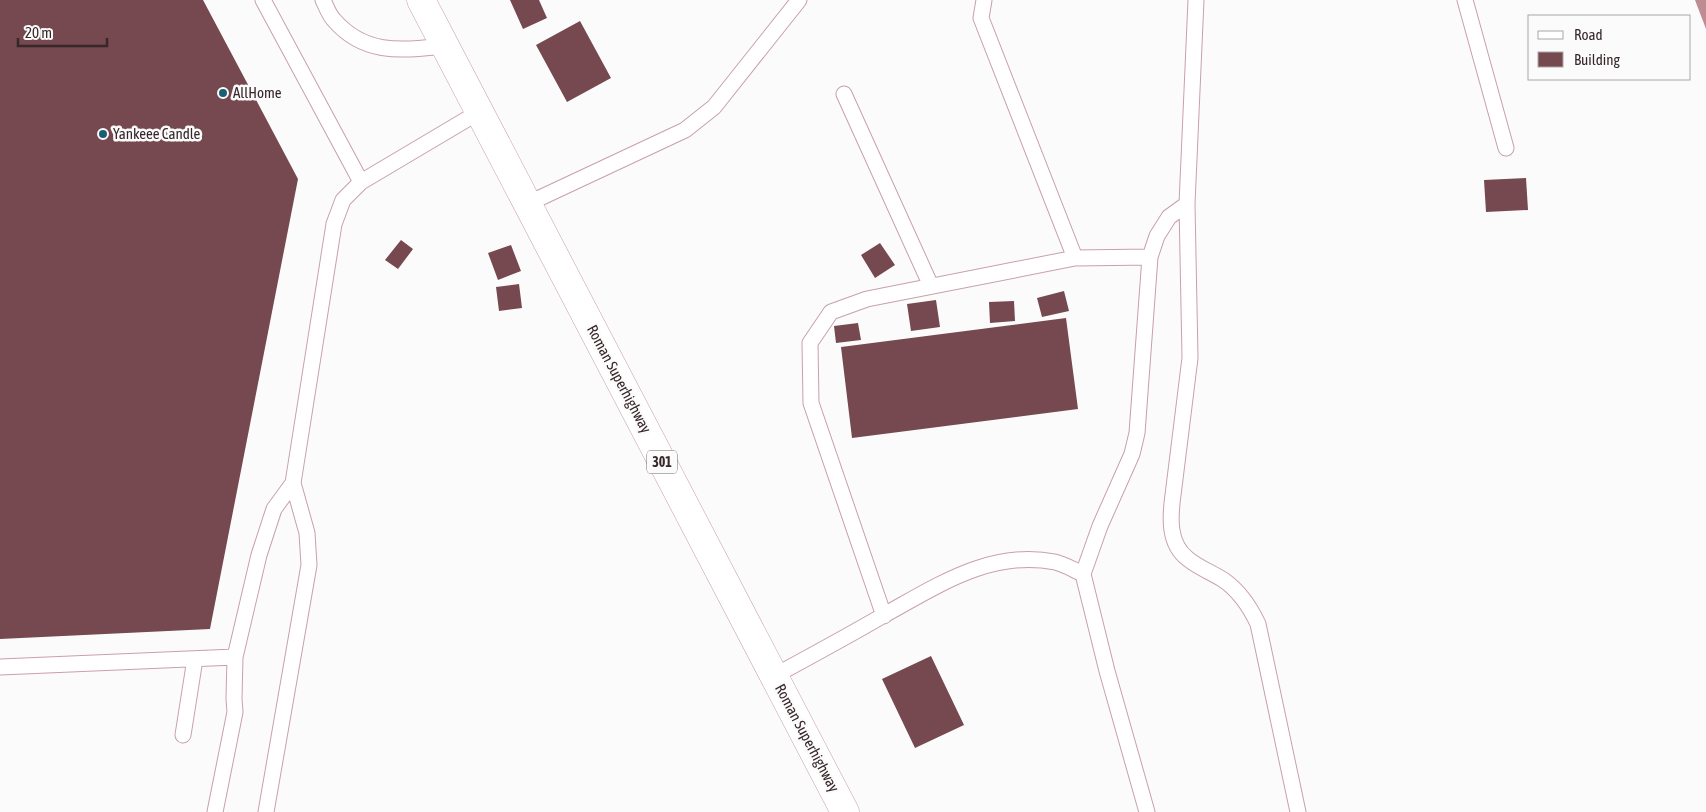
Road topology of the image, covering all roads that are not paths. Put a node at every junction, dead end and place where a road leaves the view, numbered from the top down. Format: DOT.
graph roads {
  1 [pos="263,0"];
  2 [pos="323,0"];
  3 [pos="421,0"];
  4 [pos="799,0"];
  5 [pos="984,0"];
  6 [pos="1196,0"];
  7 [pos="1465,0"];
  8 [pos="445,46"];
  9 [pos="844,94"];
  10 [pos="479,112"];
  11 [pos="1506,148"];
  12 [pos="360,182"];
  13 [pos="527,204"];
  14 [pos="1186,204"];
  15 [pos="1150,257"];
  16 [pos="1075,258"];
  17 [pos="931,286"];
  18 [pos="294,483"];
  19 [pos="1083,574"];
  20 [pos="884,616"];
  21 [pos="234,658"];
  22 [pos="195,659"];
  23 [pos="0,667"];
  24 [pos="774,676"];
  25 [pos="183,735"];
  26 [pos="215,812"];
  27 [pos="266,812"];
  28 [pos="845,812"];
  29 [pos="1147,812"];
  30 [pos="1298,812"];
  1 -- 12 [label="lane"];
  2 -- 8 [label="lane"];
  3 -- 8 [label="main road, Roman Superhighway / 301"];
  4 -- 13 [label="lane"];
  5 -- 16 [label="lane"];
  6 -- 14 [label="lane"];
  7 -- 11 [label="lane"];
  8 -- 10 [label="main road, Roman Superhighway / 301"];
  9 -- 17 [label="lane"];
  10 -- 12 [label="lane"];
  10 -- 13 [label="main road, Roman Superhighway / 301"];
  12 -- 18 [label="lane"];
  13 -- 24 [label="main road, Roman Superhighway / 301"];
  14 -- 15 [label="lane"];
  14 -- 30 [label="lane"];
  15 -- 16 [label="lane"];
  15 -- 19 [label="lane"];
  16 -- 17 [label="lane"];
  17 -- 20 [label="lane"];
  18 -- 21 [label="lane"];
  18 -- 27 [label="lane"];
  19 -- 20 [label="lane"];
  19 -- 29 [label="lane"];
  20 -- 24 [label="lane"];
  21 -- 22 [label="lane"];
  21 -- 26 [label="lane"];
  22 -- 23 [label="lane"];
  22 -- 25 [label="lane"];
  24 -- 28 [label="main road, Roman Superhighway / 301"];
}
